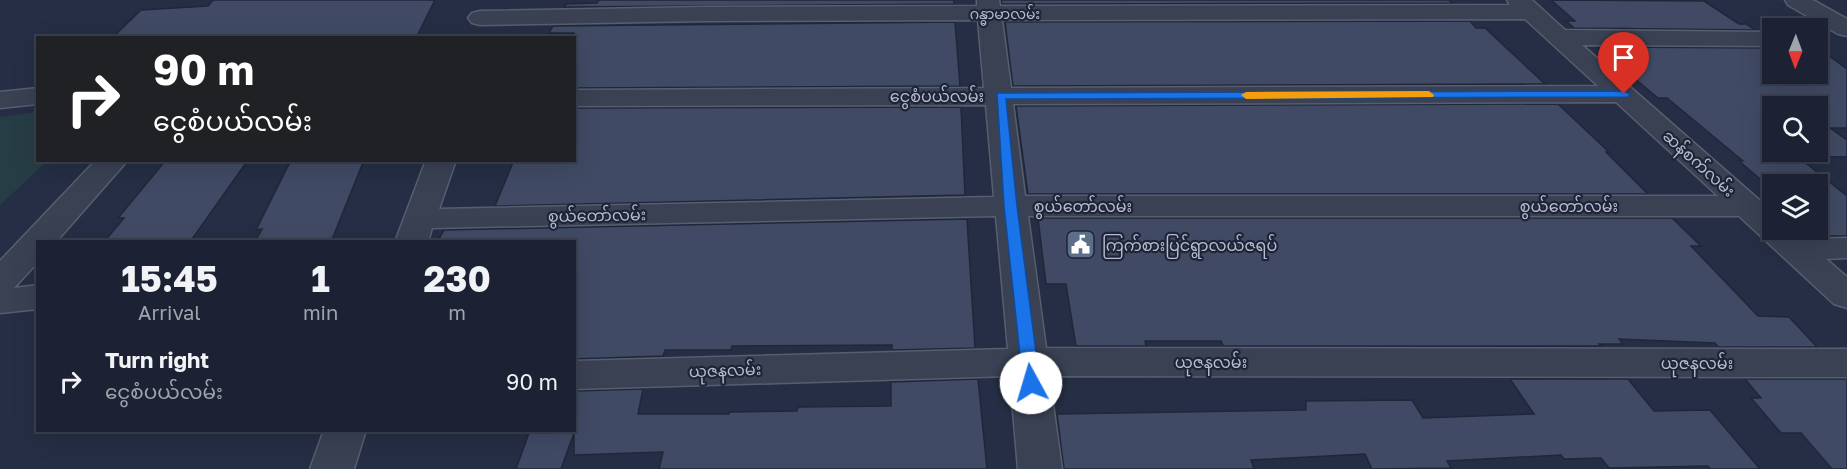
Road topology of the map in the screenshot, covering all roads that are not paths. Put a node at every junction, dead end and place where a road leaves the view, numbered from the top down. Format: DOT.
graph roads {
  1 [pos="1796,0"];
  2 [pos="1525,6"];
  3 [pos="989,7"];
  4 [pos="481,19"];
  5 [pos="1847,29"];
  6 [pos="1560,37"];
  7 [pos="1762,39"];
  8 [pos="1828,40"];
  9 [pos="1847,40"];
  10 [pos="1624,94"];
  11 [pos="36,96"];
  12 [pos="1000,96"];
  13 [pos="576,98"];
  14 [pos="0,100"];
  15 [pos="110,162"];
  16 [pos="440,162"];
  17 [pos="1010,206"];
  18 [pos="1748,206"];
  19 [pos="1762,219"];
  20 [pos="415,230"];
  21 [pos="39,240"];
  22 [pos="1784,240"];
  23 [pos="1801,240"];
  24 [pos="36,243"];
  25 [pos="1847,249"];
  26 [pos="0,282"];
  27 [pos="1847,296"];
  28 [pos="36,297"];
  29 [pos="0,301"];
  30 [pos="1029,362"];
  31 [pos="1847,363"];
  32 [pos="576,375"];
  33 [pos="344,432"];
  34 [pos="332,469"];
  35 [pos="1040,469"];
  1 -- 5 [label="street"];
  2 -- 3 [label="street, ဂန္ဓာမာလမ်း"];
  2 -- 6 [label="street, ဆန်စက်လမ်း"];
  3 -- 4 [label="street, ဂန္ဓာမာလမ်း"];
  3 -- 12 [label="street"];
  6 -- 7 [label="street"];
  6 -- 10 [label="street, ဆန်စက်လမ်း"];
  8 -- 9 [label="street"];
  10 -- 12 [label="street, ငွေစံပယ်လမ်း"];
  10 -- 18 [label="street, ဆန်စက်လမ်း"];
  11 -- 14 [label="street"];
  12 -- 13 [label="street, ငွေစံပယ်လမ်း"];
  12 -- 17 [label="street"];
  15 -- 21 [label="street"];
  16 -- 20 [label="street"];
  17 -- 18 [label="street, စွယ်တော်လမ်း"];
  17 -- 20 [label="street, စွယ်တော်လမ်း"];
  17 -- 30 [label="street"];
  18 -- 19 [label="street, ဆန်စက်လမ်း"];
  22 -- 27 [label="street, ဆန်စက်လမ်း"];
  23 -- 25 [label="street"];
  24 -- 26 [label="street"];
  28 -- 29 [label="street"];
  30 -- 31 [label="street, ယုဇနလမ်း"];
  30 -- 32 [label="street, ယုဇနလမ်း"];
  30 -- 35 [label="street"];
  33 -- 34 [label="street"];
}
